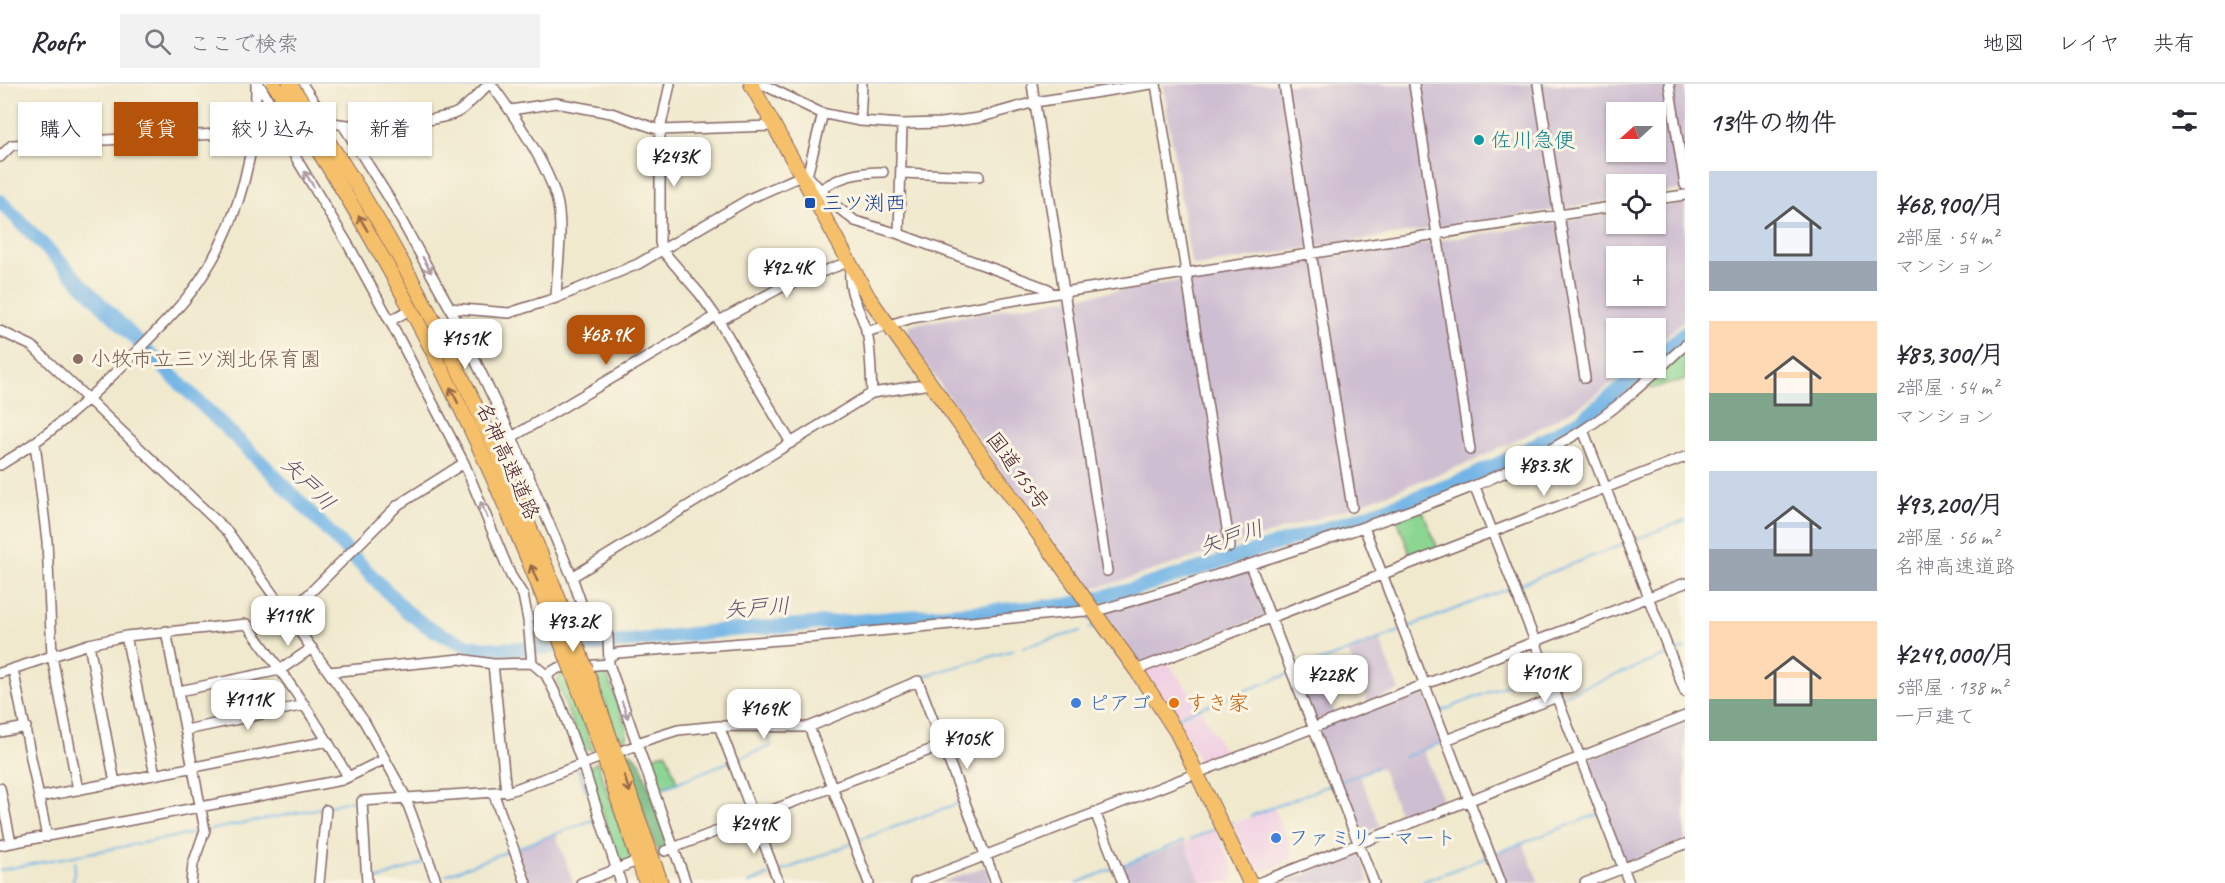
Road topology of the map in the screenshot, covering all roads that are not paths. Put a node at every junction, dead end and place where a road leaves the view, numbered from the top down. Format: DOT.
graph roads {
  1 [pos="258,84"];
  2 [pos="274,84"];
  3 [pos="290,84"];
  4 [pos="302,84"];
  5 [pos="490,84"];
  6 [pos="670,84"];
  7 [pos="751,84"];
  8 [pos="762,84"];
  9 [pos="862,84"];
  10 [pos="1032,84"];
  11 [pos="1151,84"];
  12 [pos="1156,84"];
  13 [pos="1284,84"];
  14 [pos="1414,84"];
  15 [pos="1538,84"];
  16 [pos="1669,84"];
  17 [pos="257,102"];
  18 [pos="269,102"];
  19 [pos="305,102"];
  20 [pos="312,102"];
  21 [pos="1035,102"];
  22 [pos="511,110"];
  23 [pos="823,113"];
  24 [pos="860,121"];
  25 [pos="902,124"];
  26 [pos="336,125"];
  27 [pos="343,125"];
  28 [pos="773,126"];
  29 [pos="660,130"];
  30 [pos="210,134"];
  31 [pos="336,145"];
  32 [pos="250,156"];
  33 [pos="295,156"];
  34 [pos="0,158"];
  35 [pos="883,172"];
  36 [pos="901,173"];
  37 [pos="804,176"];
  38 [pos="979,176"];
  39 [pos="1685,184"];
  40 [pos="820,190"];
  41 [pos="1685,195"];
  42 [pos="1666,198"];
  43 [pos="1606,208"];
  44 [pos="1558,215"];
  45 [pos="899,234"];
  46 [pos="1438,235"];
  47 [pos="662,250"];
  48 [pos="1311,254"];
  49 [pos="851,266"];
  50 [pos="1185,273"];
  51 [pos="442,292"];
  52 [pos="1064,292"];
  53 [pos="1051,294"];
  54 [pos="556,298"];
  55 [pos="429,299"];
  56 [pos="450,308"];
  57 [pos="404,313"];
  58 [pos="717,318"];
  59 [pos="390,321"];
  60 [pos="888,324"];
  61 [pos="0,331"];
  62 [pos="866,332"];
  63 [pos="1685,345"];
  64 [pos="1585,378"];
  65 [pos="930,384"];
  66 [pos="872,393"];
  67 [pos="89,399"];
  68 [pos="1583,430"];
  69 [pos="512,437"];
  70 [pos="35,443"];
  71 [pos="790,443"];
  72 [pos="1470,450"];
  73 [pos="1685,457"];
  74 [pos="464,463"];
  75 [pos="0,465"];
  76 [pos="1475,487"];
  77 [pos="1606,488"];
  78 [pos="1352,507"];
  79 [pos="1364,527"];
  80 [pos="1493,532"];
  81 [pos="1230,547"];
  82 [pos="1250,565"];
  83 [pos="1107,570"];
  84 [pos="1382,574"];
  85 [pos="573,581"];
  86 [pos="1685,583"];
  87 [pos="563,587"];
  88 [pos="1648,597"];
  89 [pos="1092,611"];
  90 [pos="289,614"];
  91 [pos="1270,618"];
  92 [pos="562,626"];
  93 [pos="166,631"];
  94 [pos="126,636"];
  95 [pos="1534,641"];
  96 [pos="89,644"];
  97 [pos="312,648"];
  98 [pos="52,656"];
  99 [pos="610,658"];
  100 [pos="532,661"];
  101 [pos="493,664"];
  102 [pos="13,669"];
  103 [pos="280,670"];
  104 [pos="579,670"];
  105 [pos="1136,670"];
  106 [pos="330,672"];
  107 [pos="0,673"];
  108 [pos="546,675"];
  109 [pos="1424,684"];
  110 [pos="179,691"];
  111 [pos="1685,692"];
  112 [pos="1557,697"];
  113 [pos="305,705"];
  114 [pos="1685,716"];
  115 [pos="719,726"];
  116 [pos="26,727"];
  117 [pos="809,727"];
  118 [pos="1313,727"];
  119 [pos="186,730"];
  120 [pos="0,732"];
  121 [pos="1446,740"];
  122 [pos="328,741"];
  123 [pos="638,744"];
  124 [pos="943,745"];
  125 [pos="624,750"];
  126 [pos="1580,756"];
  127 [pos="385,759"];
  128 [pos="596,759"];
  129 [pos="582,763"];
  130 [pos="193,768"];
  131 [pos="1197,772"];
  132 [pos="155,775"];
  133 [pos="348,777"];
  134 [pos="114,783"];
  135 [pos="832,787"];
  136 [pos="0,788"];
  137 [pos="78,790"];
  138 [pos="493,792"];
  139 [pos="506,792"];
  140 [pos="40,797"];
  141 [pos="406,798"];
  142 [pos="1469,800"];
  143 [pos="200,807"];
  144 [pos="326,810"];
  145 [pos="1095,812"];
  146 [pos="754,817"];
  147 [pos="47,837"];
  148 [pos="11,843"];
  149 [pos="1359,843"];
  150 [pos="1685,844"];
  151 [pos="0,845"];
  152 [pos="669,850"];
  153 [pos="985,855"];
  154 [pos="632,863"];
  155 [pos="1623,868"];
  156 [pos="617,869"];
  157 [pos="191,883"];
  158 [pos="319,883"];
  159 [pos="368,883"];
  160 [pos="437,883"];
  161 [pos="526,883"];
  162 [pos="581,883"];
  163 [pos="621,883"];
  164 [pos="646,883"];
  165 [pos="661,883"];
  166 [pos="686,883"];
  167 [pos="779,883"];
  168 [pos="870,883"];
  169 [pos="915,883"];
  170 [pos="996,883"];
  171 [pos="1123,883"];
  172 [pos="1250,883"];
  173 [pos="1258,883"];
  174 [pos="1374,883"];
  175 [pos="1501,883"];
  176 [pos="1585,883"];
  177 [pos="1629,883"];
  1 -- 17 [label="street"];
  1 -- 18 [label="street"];
  92 -- 2 [label="highway, 名神高速道路, one-way, bridge"];
  3 -- 19 [label="highway, 名神高速道路, bridge"];
  4 -- 20 [label="street"];
  5 -- 22 [label="street"];
  5 -- 27 [label="street"];
  6 -- 29 [label="street"];
  7 -- 28 [label="highway, 国道155号"];
  8 -- 23 [label="street"];
  9 -- 24 [label="street"];
  10 -- 21 [label="street"];
  11 -- 21 [label="street"];
  12 -- 50 [label="street"];
  13 -- 48 [label="street"];
  14 -- 46 [label="street"];
  15 -- 44 [label="street"];
  16 -- 39 [label="street"];
  21 -- 25 [label="street"];
  21 -- 52 [label="street"];
  22 -- 29 [label="street"];
  22 -- 54 [label="street"];
  23 -- 24 [label="street"];
  23 -- 37 [label="street"];
  24 -- 25 [label="street"];
  25 -- 36 [label="street"];
  26 -- 27 [label="street"];
  27 -- 51 [label="street, one-way"];
  28 -- 29 [label="street"];
  28 -- 37 [label="highway, 国道155号"];
  29 -- 47 [label="street"];
  30 -- 34 [label="street"];
  31 -- 92 [label="highway, 名神高速道路"];
  32 -- 67 [label="street"];
  59 -- 33 [label="street, one-way"];
  35 -- 40 [label="street"];
  36 -- 38 [label="street"];
  36 -- 45 [label="street"];
  37 -- 40 [label="street"];
  37 -- 47 [label="street"];
  37 -- 49 [label="highway, 国道155号"];
  40 -- 45 [label="street"];
  41 -- 42 [label="street"];
  43 -- 44 [label="street"];
  44 -- 46 [label="street"];
  44 -- 64 [label="street"];
  45 -- 53 [label="street"];
  46 -- 48 [label="street"];
  46 -- 72 [label="street"];
  47 -- 54 [label="street"];
  47 -- 58 [label="street"];
  48 -- 50 [label="street"];
  48 -- 78 [label="street"];
  49 -- 58 [label="street"];
  49 -- 60 [label="highway, 国道155号"];
  49 -- 62 [label="street"];
  50 -- 52 [label="street"];
  50 -- 81 [label="street"];
  51 -- 55 [label="street"];
  51 -- 56 [label="street"];
  52 -- 53 [label="street"];
  52 -- 83 [label="street"];
  53 -- 60 [label="street"];
  54 -- 56 [label="street"];
  56 -- 69 [label="street"];
  57 -- 59 [label="street"];
  58 -- 69 [label="street"];
  58 -- 71 [label="street"];
  59 -- 74 [label="street"];
  60 -- 62 [label="street"];
  60 -- 65 [label="highway, 国道155号"];
  61 -- 67 [label="street"];
  62 -- 66 [label="street"];
  63 -- 68 [label="street"];
  65 -- 66 [label="street"];
  65 -- 89 [label="highway, 国道155号"];
  66 -- 71 [label="street"];
  67 -- 70 [label="street"];
  67 -- 90 [label="street"];
  68 -- 76 [label="street"];
  68 -- 77 [label="street"];
  69 -- 85 [label="street"];
  70 -- 75 [label="street"];
  70 -- 98 [label="street"];
  71 -- 85 [label="street"];
  73 -- 77 [label="street"];
  74 -- 90 [label="street"];
  100 -- 74 [label="street, one-way"];
  76 -- 79 [label="street"];
  76 -- 80 [label="street"];
  77 -- 80 [label="street"];
  77 -- 88 [label="street"];
  79 -- 82 [label="street"];
  79 -- 84 [label="street"];
  80 -- 84 [label="street"];
  80 -- 95 [label="street"];
  82 -- 89 [label="street"];
  82 -- 91 [label="street"];
  84 -- 91 [label="street"];
  84 -- 109 [label="street"];
  85 -- 87 [label="street"];
  85 -- 99 [label="street"];
  86 -- 88 [label="street"];
  88 -- 95 [label="street"];
  88 -- 111 [label="street"];
  89 -- 99 [label="street"];
  89 -- 105 [label="highway, 国道155号"];
  90 -- 97 [label="street"];
  91 -- 105 [label="street"];
  91 -- 118 [label="street"];
  92 -- 104 [label="highway, 名神高速道路, bridge"];
  93 -- 94 [label="street"];
  93 -- 103 [label="street"];
  93 -- 110 [label="street"];
  94 -- 96 [label="street"];
  94 -- 132 [label="street"];
  95 -- 109 [label="street"];
  95 -- 112 [label="street"];
  96 -- 98 [label="street"];
  96 -- 134 [label="street"];
  97 -- 103 [label="street"];
  97 -- 106 [label="street"];
  98 -- 102 [label="street"];
  98 -- 137 [label="street"];
  99 -- 108 [label="street"];
  99 -- 123 [label="street, one-way"];
  100 -- 101 [label="street"];
  100 -- 108 [label="street"];
  101 -- 106 [label="street"];
  101 -- 139 [label="street"];
  102 -- 107 [label="street"];
  102 -- 116 [label="street"];
  103 -- 110 [label="street"];
  103 -- 113 [label="street"];
  104 -- 164 [label="highway, 名神高速道路"];
  104 -- 165 [label="highway, 名神高速道路, one-way"];
  105 -- 131 [label="highway, 国道155号"];
  106 -- 127 [label="street"];
  108 -- 129 [label="street"];
  109 -- 118 [label="street"];
  109 -- 121 [label="street"];
  110 -- 119 [label="street"];
  112 -- 121 [label="street"];
  112 -- 126 [label="street"];
  113 -- 119 [label="street"];
  113 -- 122 [label="street"];
  114 -- 126 [label="street"];
  115 -- 117 [label="street"];
  115 -- 123 [label="street"];
  115 -- 146 [label="street"];
  116 -- 120 [label="street"];
  116 -- 140 [label="street"];
  117 -- 124 [label="street"];
  117 -- 135 [label="street"];
  118 -- 131 [label="street"];
  118 -- 149 [label="street"];
  119 -- 130 [label="street"];
  121 -- 142 [label="street"];
  122 -- 130 [label="street"];
  122 -- 133 [label="street"];
  123 -- 125 [label="street"];
  123 -- 152 [label="street"];
  124 -- 135 [label="street"];
  124 -- 153 [label="street"];
  126 -- 142 [label="street"];
  126 -- 155 [label="street"];
  127 -- 133 [label="street"];
  127 -- 141 [label="street"];
  128 -- 129 [label="street"];
  129 -- 139 [label="street"];
  129 -- 156 [label="street"];
  130 -- 132 [label="street"];
  130 -- 143 [label="street"];
  131 -- 145 [label="street"];
  131 -- 172 [label="highway, 国道155号"];
  132 -- 134 [label="street"];
  133 -- 143 [label="street"];
  134 -- 137 [label="street"];
  135 -- 146 [label="street"];
  135 -- 168 [label="street"];
  136 -- 148 [label="street"];
  137 -- 140 [label="street"];
  138 -- 139 [label="street"];
  138 -- 141 [label="street"];
  138 -- 161 [label="street"];
  140 -- 147 [label="street"];
  141 -- 159 [label="street"];
  141 -- 160 [label="street"];
  142 -- 149 [label="street"];
  142 -- 175 [label="street"];
  143 -- 147 [label="street"];
  143 -- 157 [label="street"];
  144 -- 158 [label="street"];
  145 -- 153 [label="street"];
  145 -- 171 [label="street"];
  146 -- 152 [label="street"];
  146 -- 167 [label="street"];
  147 -- 148 [label="street"];
  148 -- 151 [label="street"];
  149 -- 173 [label="street"];
  149 -- 174 [label="street"];
  150 -- 155 [label="street"];
  152 -- 166 [label="street"];
  153 -- 169 [label="street"];
  153 -- 170 [label="street"];
  154 -- 156 [label="street"];
  155 -- 176 [label="street"];
  155 -- 177 [label="street"];
  156 -- 162 [label="street"];
  156 -- 163 [label="street"];
}
